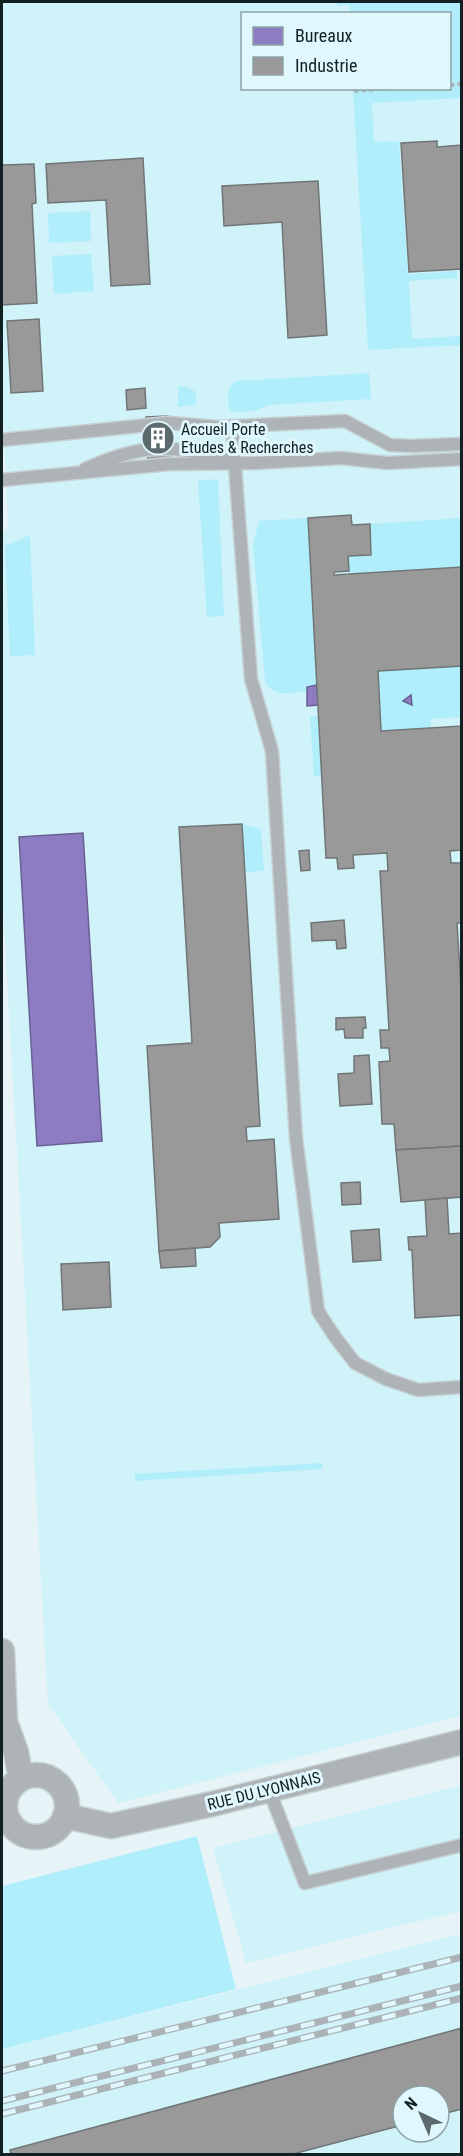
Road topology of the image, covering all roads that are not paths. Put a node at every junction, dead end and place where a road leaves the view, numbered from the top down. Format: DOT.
graph roads {
  1 [pos="232,426"];
  2 [pos="2,440"];
  3 [pos="462,444"];
  4 [pos="462,459"];
  5 [pos="234,462"];
  6 [pos="77,473"];
  7 [pos="2,480"];
  8 [pos="462,1387"];
  9 [pos="2,1666"];
  10 [pos="462,1742"];
  11 [pos="21,1779"];
  12 [pos="269,1790"];
  13 [pos="65,1816"];
  14 [pos="6,1828"];
  15 [pos="462,1845"];
  1 -- 2 [label="lane"];
  1 -- 3 [label="lane"];
  1 -- 5 [label="lane"];
  4 -- 5 [label="lane"];
  5 -- 6 [label="lane"];
  5 -- 6 [label="lane"];
  5 -- 8 [label="lane"];
  6 -- 7 [label="lane"];
  9 -- 11 [label="street"];
  10 -- 12 [label="street, RUE DU LYONNAIS"];
  11 -- 13 [label="street"];
  11 -- 14 [label="street"];
  12 -- 13 [label="street, RUE DU LYONNAIS"];
  12 -- 15 [label="lane"];
  13 -- 14 [label="street"];
}
